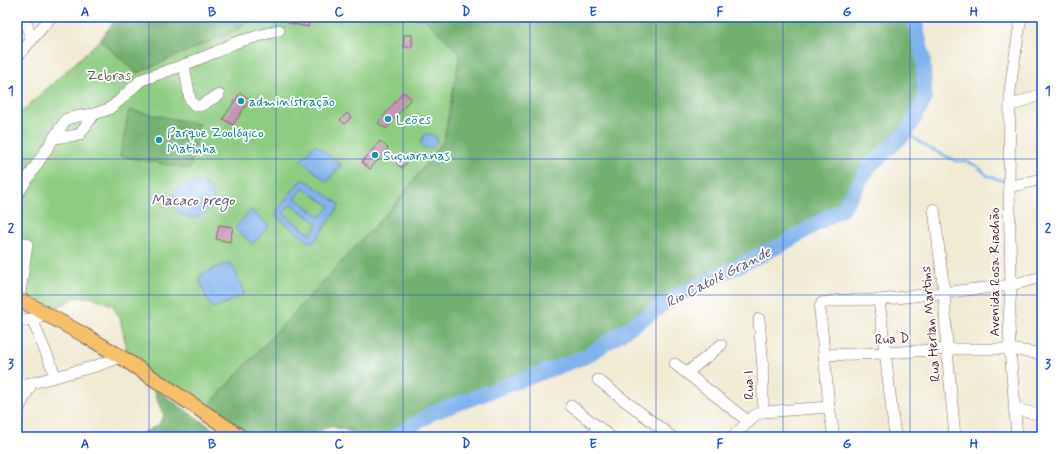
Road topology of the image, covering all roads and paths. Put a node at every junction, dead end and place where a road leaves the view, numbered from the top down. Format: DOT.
graph roads {
  1 [pos="25,17"];
  2 [pos="51,17"];
  3 [pos="1021,17"];
  4 [pos="279,30"];
  5 [pos="31,41"];
  6 [pos="17,57"];
  7 [pos="184,64"];
  8 [pos="1042,94"];
  9 [pos="219,95"];
  10 [pos="1010,106"];
  11 [pos="94,114"];
  12 [pos="54,138"];
  13 [pos="1042,179"];
  14 [pos="1009,187"];
  15 [pos="17,195"];
  16 [pos="934,209"];
  17 [pos="17,240"];
  18 [pos="1042,277"];
  19 [pos="1011,285"];
  20 [pos="944,292"];
  21 [pos="18,298"];
  22 [pos="879,300"];
  23 [pos="52,317"];
  24 [pos="32,319"];
  25 [pos="759,319"];
  26 [pos="17,321"];
  27 [pos="721,345"];
  28 [pos="947,349"];
  29 [pos="1010,349"];
  30 [pos="886,353"];
  31 [pos="1042,354"];
  32 [pos="824,355"];
  33 [pos="121,357"];
  34 [pos="675,364"];
  35 [pos="687,373"];
  36 [pos="56,377"];
  37 [pos="598,380"];
  38 [pos="32,383"];
  39 [pos="17,385"];
  40 [pos="571,406"];
  41 [pos="830,407"];
  42 [pos="1014,409"];
  43 [pos="763,412"];
  44 [pos="1042,414"];
  45 [pos="17,416"];
  46 [pos="749,422"];
  47 [pos="600,429"];
  48 [pos="241,437"];
  49 [pos="588,437"];
  50 [pos="611,437"];
  51 [pos="672,437"];
  52 [pos="733,437"];
  53 [pos="834,437"];
  54 [pos="895,437"];
  55 [pos="955,437"];
  56 [pos="1017,437"];
  1 -- 5 [label="street"];
  2 -- 5 [label="street"];
  3 -- 10 [label="street, Avenida Rosa Riachão"];
  4 -- 7 [label="street"];
  5 -- 6 [label="street"];
  7 -- 9 [label="street"];
  7 -- 11 [label="street"];
  8 -- 10 [label="street"];
  10 -- 14 [label="street, Avenida Rosa Riachão"];
  11 -- 12 [label="street"];
  11 -- 12 [label="street"];
  12 -- 15 [label="street"];
  13 -- 14 [label="street"];
  14 -- 19 [label="street, Avenida Rosa Riachão"];
  16 -- 20 [label="street, Rua Herlan Martins"];
  17 -- 21 [label="street"];
  18 -- 19 [label="street"];
  19 -- 20 [label="street"];
  19 -- 29 [label="street, Avenida Rosa Riachão"];
  20 -- 22 [label="street"];
  20 -- 28 [label="street, Rua Herlan Martins"];
  21 -- 23 [label="main road"];
  22 -- 30 [label="street"];
  22 -- 32 [label="street"];
  23 -- 24 [label="street"];
  23 -- 33 [label="main road"];
  24 -- 26 [label="street"];
  24 -- 36 [label="street"];
  25 -- 43 [label="street, Rua I"];
  27 -- 35 [label="street"];
  28 -- 29 [label="street, Rua D"];
  28 -- 30 [label="street, Rua D"];
  28 -- 55 [label="street, Rua Herlan Martins"];
  29 -- 31 [label="street, Rua D"];
  29 -- 42 [label="street, Avenida Rosa Riachão"];
  30 -- 32 [label="street, Rua D"];
  30 -- 54 [label="street"];
  32 -- 41 [label="street"];
  33 -- 36 [label="street"];
  33 -- 48 [label="main road"];
  34 -- 35 [label="street"];
  35 -- 46 [label="street"];
  36 -- 38 [label="street"];
  37 -- 51 [label="street"];
  38 -- 39 [label="street"];
  38 -- 45 [label="street"];
  40 -- 47 [label="street"];
  41 -- 43 [label="street"];
  41 -- 53 [label="street"];
  42 -- 44 [label="street"];
  42 -- 56 [label="street, Avenida Rosa Riachão"];
  43 -- 46 [label="street, Rua I"];
  46 -- 52 [label="street, Rua I"];
  47 -- 49 [label="street"];
  47 -- 50 [label="street"];
}
